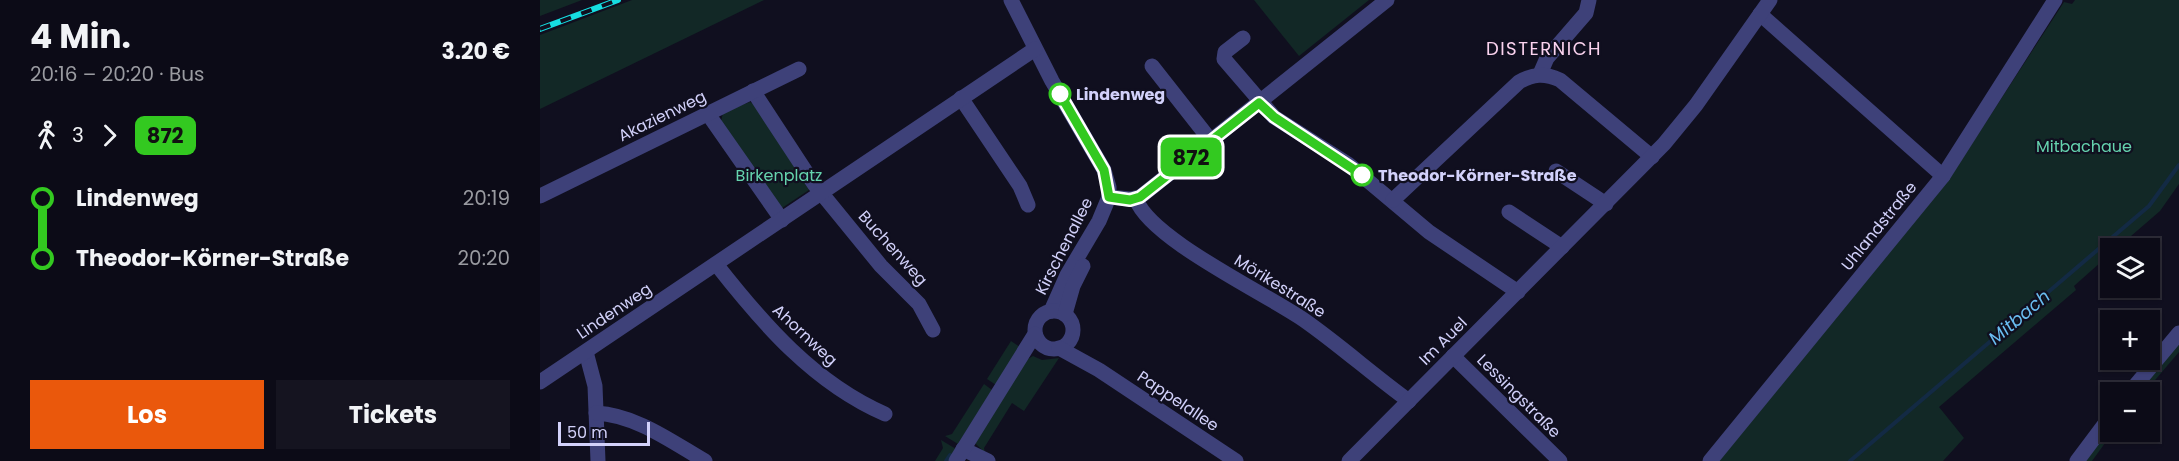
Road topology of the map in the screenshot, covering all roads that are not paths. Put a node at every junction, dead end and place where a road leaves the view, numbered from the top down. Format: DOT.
graph roads {
  1 [pos="1011,0"];
  2 [pos="1387,0"];
  3 [pos="1589,0"];
  4 [pos="1770,0"];
  5 [pos="2055,0"];
  6 [pos="1760,14"];
  7 [pos="1243,38"];
  8 [pos="1035,49"];
  9 [pos="1152,66"];
  10 [pos="799,69"];
  11 [pos="1540,74"];
  12 [pos="753,91"];
  13 [pos="961,98"];
  14 [pos="1259,103"];
  15 [pos="708,114"];
  16 [pos="1211,141"];
  17 [pos="1652,157"];
  18 [pos="1556,171"];
  19 [pos="1943,176"];
  20 [pos="821,193"];
  21 [pos="540,196"];
  22 [pos="1109,197"];
  23 [pos="1136,199"];
  24 [pos="1393,200"];
  25 [pos="1606,204"];
  26 [pos="1028,205"];
  27 [pos="1509,212"];
  28 [pos="782,220"];
  29 [pos="1562,247"];
  30 [pos="716,264"];
  31 [pos="1518,292"];
  32 [pos="1058,313"];
  33 [pos="933,330"];
  34 [pos="2179,333"];
  35 [pos="1035,334"];
  36 [pos="1072,336"];
  37 [pos="1053,348"];
  38 [pos="586,352"];
  39 [pos="1453,357"];
  40 [pos="1014,368"];
  41 [pos="1099,370"];
  42 [pos="540,382"];
  43 [pos="2138,382"];
  44 [pos="1409,401"];
  45 [pos="596,413"];
  46 [pos="885,414"];
  47 [pos="2100,430"];
  48 [pos="959,455"];
  49 [pos="598,461"];
  50 [pos="705,461"];
  51 [pos="988,461"];
  52 [pos="1236,461"];
  53 [pos="1349,461"];
  54 [pos="1560,461"];
  55 [pos="1710,461"];
  56 [pos="2077,461"];
  1 -- 8 [label="street, Kirschenallee"];
  2 -- 14 [label="street"];
  3 -- 11 [label="street"];
  4 -- 6 [label="street, Im Auel"];
  5 -- 19 [label="street, Uhlandstraße"];
  6 -- 17 [label="street, Im Auel"];
  6 -- 19 [label="street"];
  7 -- 14 [label="street"];
  8 -- 13 [label="street, Lindenweg"];
  8 -- 22 [label="street, Kirschenallee"];
  9 -- 16 [label="street"];
  10 -- 12 [label="street, Akazienweg"];
  11 -- 17 [label="street"];
  11 -- 24 [label="street"];
  12 -- 15 [label="street, Akazienweg"];
  12 -- 20 [label="street"];
  13 -- 20 [label="street, Lindenweg"];
  13 -- 26 [label="street"];
  14 -- 16 [label="street"];
  14 -- 24 [label="street"];
  15 -- 21 [label="street, Akazienweg"];
  15 -- 28 [label="street"];
  16 -- 23 [label="street"];
  17 -- 25 [label="street, Im Auel"];
  18 -- 25 [label="street"];
  19 -- 55 [label="street, Uhlandstraße"];
  20 -- 28 [label="street, Lindenweg"];
  20 -- 33 [label="street, Buchenweg"];
  22 -- 23 [label="street"];
  22 -- 32 [label="street, Kirschenallee"];
  23 -- 44 [label="street, Mörikestraße"];
  24 -- 31 [label="street"];
  25 -- 29 [label="street, Im Auel"];
  27 -- 29 [label="street"];
  28 -- 30 [label="street, Lindenweg"];
  29 -- 31 [label="street, Im Auel"];
  30 -- 38 [label="street, Lindenweg"];
  30 -- 46 [label="street, Ahornweg"];
  31 -- 39 [label="street, Im Auel"];
  32 -- 35 [label="street"];
  32 -- 36 [label="street"];
  34 -- 43 [label="street"];
  35 -- 37 [label="street"];
  35 -- 40 [label="street"];
  36 -- 37 [label="street"];
  36 -- 41 [label="street, Pappelallee"];
  37 -- 40 [label="street"];
  37 -- 41 [label="street, Pappelallee"];
  38 -- 42 [label="street, Lindenweg"];
  38 -- 45 [label="street"];
  39 -- 44 [label="street, Im Auel"];
  39 -- 54 [label="street, Lessingstraße"];
  40 -- 48 [label="street"];
  41 -- 52 [label="street, Pappelallee"];
  44 -- 53 [label="street, Im Auel"];
  45 -- 49 [label="street"];
  45 -- 50 [label="street"];
  47 -- 56 [label="street"];
  48 -- 51 [label="street"];
}
